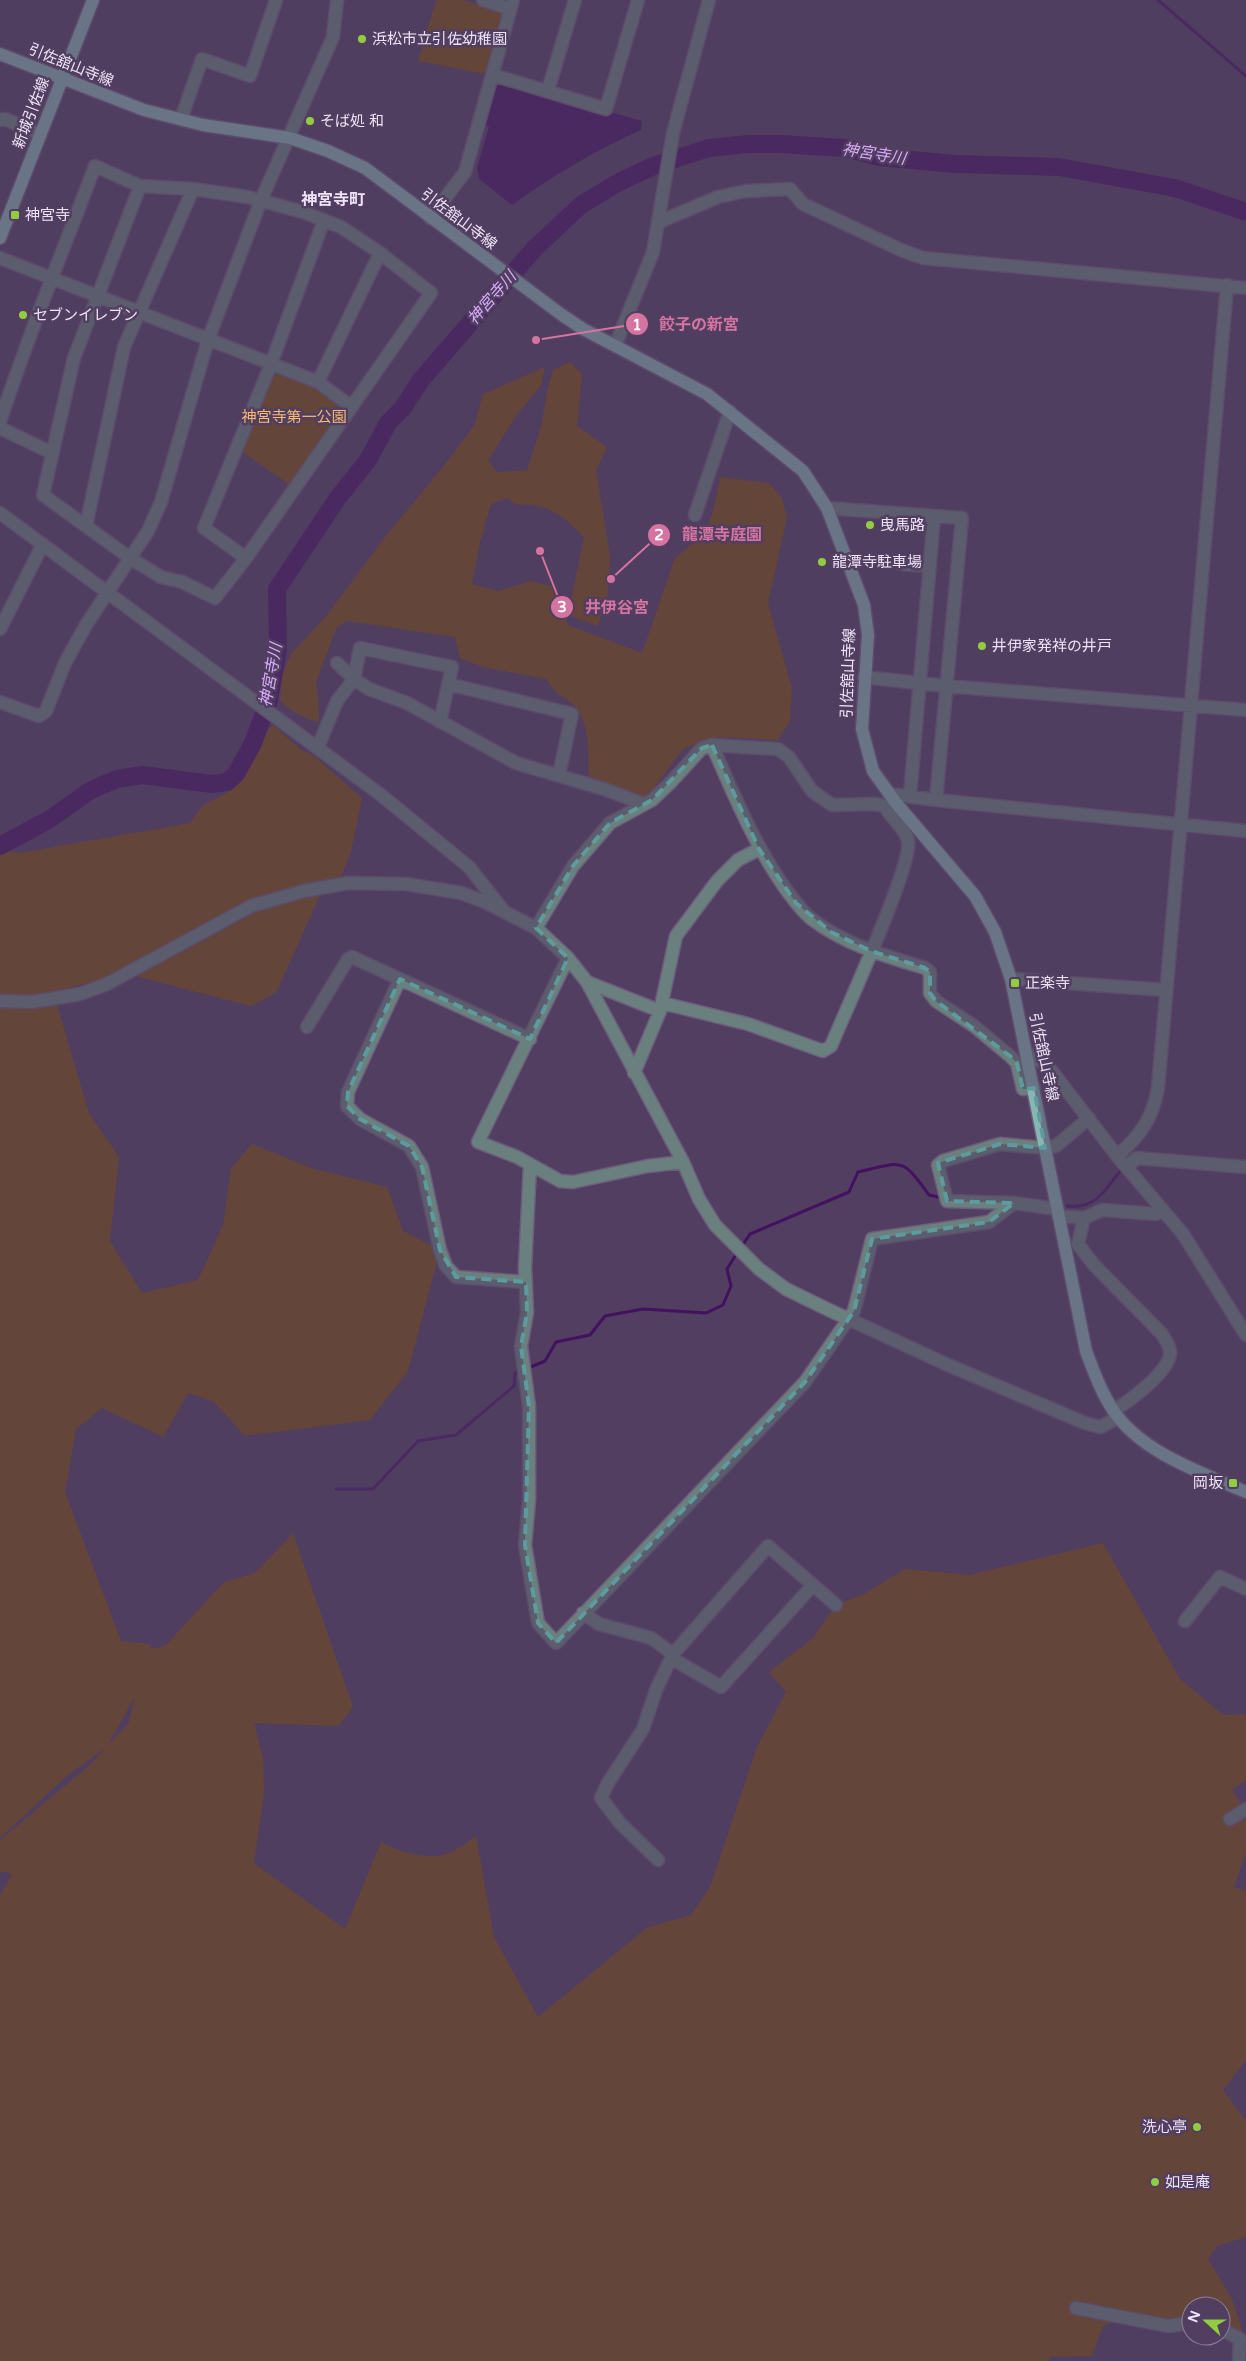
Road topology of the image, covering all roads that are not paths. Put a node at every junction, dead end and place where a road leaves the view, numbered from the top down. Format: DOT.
graph roads {
  1 [pos="93,0"];
  2 [pos="276,0"];
  3 [pos="338,0"];
  4 [pos="483,0"];
  5 [pos="575,0"];
  6 [pos="638,0"];
  7 [pos="709,0"];
  8 [pos="512,4"];
  9 [pos="0,54"];
  10 [pos="493,75"];
  11 [pos="62,79"];
  12 [pos="548,90"];
  13 [pos="181,119"];
  14 [pos="0,120"];
  15 [pos="40,134"];
  16 [pos="290,138"];
  17 [pos="140,186"];
  18 [pos="193,189"];
  19 [pos="262,200"];
  20 [pos="659,217"];
  21 [pos="430,218"];
  22 [pos="324,220"];
  23 [pos="0,238"];
  24 [pos="380,253"];
  25 [pos="0,258"];
  26 [pos="52,280"];
  27 [pos="1227,285"];
  28 [pos="1246,288"];
  29 [pos="98,297"];
  30 [pos="138,314"];
  31 [pos="208,340"];
  32 [pos="615,346"];
  33 [pos="271,364"];
  34 [pos="318,382"];
  35 [pos="352,407"];
  36 [pos="730,411"];
  37 [pos="0,422"];
  38 [pos="0,428"];
  39 [pos="52,453"];
  40 [pos="827,508"];
  41 [pos="0,513"];
  42 [pos="695,515"];
  43 [pos="934,516"];
  44 [pos="86,526"];
  45 [pos="43,544"];
  46 [pos="130,558"];
  47 [pos="246,558"];
  48 [pos="901,564"];
  49 [pos="930,566"];
  50 [pos="107,593"];
  51 [pos="0,630"];
  52 [pos="337,663"];
  53 [pos="864,676"];
  54 [pos="354,679"];
  55 [pos="919,682"];
  56 [pos="448,684"];
  57 [pos="946,686"];
  58 [pos="0,702"];
  59 [pos="1190,705"];
  60 [pos="1246,710"];
  61 [pos="440,722"];
  62 [pos="712,745"];
  63 [pos="318,747"];
  64 [pos="559,775"];
  65 [pos="910,796"];
  66 [pos="936,800"];
  67 [pos="890,801"];
  68 [pos="644,804"];
  69 [pos="1179,824"];
  70 [pos="1246,831"];
  71 [pos="759,848"];
  72 [pos="504,911"];
  73 [pos="536,928"];
  74 [pos="871,951"];
  75 [pos="568,958"];
  76 [pos="400,979"];
  77 [pos="1011,979"];
  78 [pos="587,982"];
  79 [pos="1165,990"];
  80 [pos="0,1001"];
  81 [pos="661,1007"];
  82 [pos="307,1027"];
  83 [pos="530,1038"];
  84 [pos="1026,1053"];
  85 [pos="634,1073"];
  86 [pos="1034,1088"];
  87 [pos="1089,1118"];
  88 [pos="1045,1148"];
  89 [pos="1117,1156"];
  90 [pos="683,1162"];
  91 [pos="530,1165"];
  92 [pos="1128,1166"];
  93 [pos="1246,1167"];
  94 [pos="1014,1203"];
  95 [pos="1163,1210"];
  96 [pos="1058,1213"];
  97 [pos="1084,1218"];
  98 [pos="525,1282"];
  99 [pos="849,1318"];
  100 [pos="1246,1335"];
  101 [pos="1116,1414"];
  102 [pos="1246,1492"];
  103 [pos="813,1585"];
  104 [pos="1246,1589"];
  105 [pos="836,1605"];
  106 [pos="583,1613"];
  107 [pos="1185,1621"];
  108 [pos="672,1656"];
  109 [pos="1246,1809"];
  110 [pos="1230,1819"];
  111 [pos="658,1860"];
  112 [pos="1076,2308"];
  113 [pos="1181,2324"];
  114 [pos="1231,2334"];
  115 [pos="1239,2361"];
  1 -- 11 [label="main road, 新城引佐線"];
  2 -- 13 [label="street"];
  3 -- 16 [label="street"];
  4 -- 8 [label="street"];
  5 -- 12 [label="street"];
  6 -- 12 [label="street"];
  7 -- 20 [label="street"];
  8 -- 10 [label="street"];
  9 -- 11 [label="main road, 引佐舘山寺線"];
  10 -- 12 [label="street"];
  10 -- 21 [label="street"];
  11 -- 13 [label="main road, 引佐舘山寺線"];
  11 -- 15 [label="main road, 新城引佐線"];
  13 -- 16 [label="main road, 引佐舘山寺線"];
  14 -- 15 [label="street"];
  15 -- 23 [label="main road, 新城引佐線"];
  16 -- 19 [label="street"];
  16 -- 21 [label="main road, 引佐舘山寺線"];
  17 -- 18 [label="street"];
  17 -- 26 [label="street"];
  17 -- 29 [label="street"];
  18 -- 19 [label="street"];
  18 -- 30 [label="street"];
  19 -- 22 [label="street"];
  19 -- 31 [label="street"];
  20 -- 27 [label="street"];
  20 -- 32 [label="street"];
  21 -- 32 [label="main road, 引佐舘山寺線"];
  22 -- 24 [label="street"];
  22 -- 33 [label="street"];
  24 -- 34 [label="street"];
  24 -- 35 [label="street"];
  25 -- 26 [label="street"];
  26 -- 29 [label="street"];
  26 -- 37 [label="street"];
  27 -- 28 [label="street"];
  27 -- 59 [label="street"];
  29 -- 30 [label="street"];
  29 -- 39 [label="street"];
  30 -- 31 [label="street"];
  30 -- 44 [label="street"];
  31 -- 33 [label="street"];
  31 -- 46 [label="street"];
  32 -- 36 [label="main road, 引佐舘山寺線"];
  33 -- 34 [label="street"];
  33 -- 47 [label="street"];
  34 -- 35 [label="street"];
  35 -- 47 [label="street"];
  36 -- 40 [label="main road, 引佐舘山寺線"];
  36 -- 42 [label="street"];
  38 -- 39 [label="street"];
  39 -- 44 [label="street"];
  40 -- 43 [label="street"];
  40 -- 53 [label="main road, 引佐舘山寺線"];
  41 -- 45 [label="street"];
  43 -- 49 [label="street"];
  43 -- 57 [label="street"];
  44 -- 46 [label="street"];
  45 -- 50 [label="street"];
  45 -- 51 [label="street"];
  46 -- 47 [label="street"];
  46 -- 50 [label="street"];
  48 -- 49 [label="street"];
  49 -- 55 [label="street"];
  50 -- 58 [label="street"];
  50 -- 63 [label="street"];
  52 -- 54 [label="street"];
  53 -- 55 [label="street"];
  53 -- 67 [label="main road, 引佐舘山寺線"];
  54 -- 56 [label="street"];
  54 -- 61 [label="street"];
  54 -- 63 [label="street"];
  55 -- 57 [label="street"];
  55 -- 65 [label="street"];
  56 -- 61 [label="street"];
  56 -- 64 [label="street"];
  57 -- 59 [label="street"];
  57 -- 66 [label="street"];
  59 -- 60 [label="street"];
  59 -- 69 [label="street"];
  61 -- 64 [label="street"];
  62 -- 67 [label="street"];
  62 -- 68 [label="street"];
  62 -- 71 [label="street"];
  63 -- 72 [label="street"];
  64 -- 68 [label="street"];
  65 -- 66 [label="street"];
  65 -- 67 [label="street"];
  66 -- 69 [label="street"];
  67 -- 74 [label="street"];
  67 -- 77 [label="main road, 引佐舘山寺線"];
  68 -- 73 [label="street"];
  69 -- 70 [label="street"];
  69 -- 79 [label="street"];
  71 -- 74 [label="street"];
  71 -- 81 [label="street"];
  72 -- 73 [label="street"];
  72 -- 80 [label="street"];
  73 -- 75 [label="street"];
  74 -- 81 [label="street"];
  74 -- 86 [label="street"];
  75 -- 78 [label="street"];
  75 -- 83 [label="street"];
  76 -- 82 [label="street"];
  76 -- 83 [label="street"];
  76 -- 98 [label="street"];
  77 -- 79 [label="street"];
  77 -- 84 [label="main road, 引佐舘山寺線"];
  78 -- 81 [label="street"];
  78 -- 85 [label="street"];
  79 -- 89 [label="street"];
  81 -- 85 [label="street"];
  83 -- 91 [label="street"];
  84 -- 86 [label="main road, 引佐舘山寺線"];
  84 -- 87 [label="street"];
  85 -- 90 [label="street"];
  86 -- 88 [label="main road, 引佐舘山寺線"];
  87 -- 88 [label="street"];
  87 -- 89 [label="street"];
  88 -- 94 [label="street"];
  88 -- 96 [label="main road, 引佐舘山寺線"];
  89 -- 92 [label="street"];
  90 -- 91 [label="street"];
  90 -- 99 [label="street"];
  91 -- 98 [label="street"];
  92 -- 93 [label="street"];
  92 -- 95 [label="street"];
  94 -- 96 [label="street"];
  94 -- 99 [label="street"];
  95 -- 97 [label="street"];
  95 -- 100 [label="street"];
  96 -- 97 [label="street"];
  96 -- 101 [label="main road, 引佐舘山寺線"];
  97 -- 101 [label="street"];
  98 -- 106 [label="street"];
  99 -- 101 [label="street"];
  99 -- 106 [label="street"];
  101 -- 102 [label="main road, 引佐舘山寺線"];
  103 -- 105 [label="street"];
  103 -- 108 [label="street"];
  103 -- 108 [label="street"];
  104 -- 107 [label="street"];
  106 -- 108 [label="street"];
  108 -- 111 [label="street"];
  109 -- 110 [label="street"];
  112 -- 113 [label="street"];
  114 -- 115 [label="street"];
}
